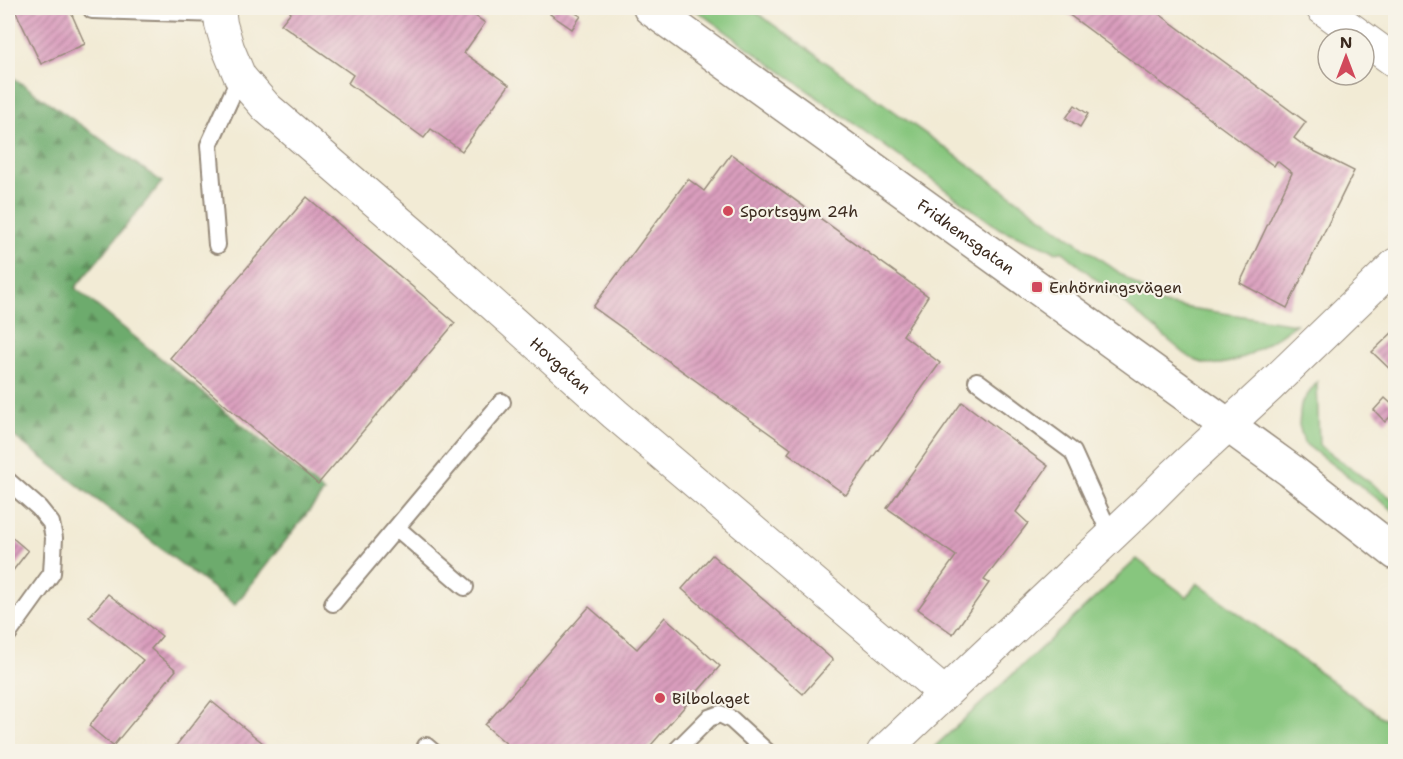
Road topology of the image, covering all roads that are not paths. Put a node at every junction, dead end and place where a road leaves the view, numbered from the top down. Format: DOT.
graph roads {
  1 [pos="650,8"];
  2 [pos="1322,8"];
  3 [pos="92,10"];
  4 [pos="219,11"];
  5 [pos="1395,62"];
  6 [pos="240,77"];
  7 [pos="217,244"];
  8 [pos="1395,264"];
  9 [pos="977,381"];
  10 [pos="502,402"];
  11 [pos="1227,426"];
  12 [pos="8,481"];
  13 [pos="397,528"];
  14 [pos="1112,536"];
  15 [pos="1395,553"];
  16 [pos="465,587"];
  17 [pos="333,603"];
  18 [pos="8,634"];
  19 [pos="944,693"];
  20 [pos="675,752"];
  21 [pos="766,752"];
  22 [pos="883,752"];
  1 -- 11 [label="street, Fridhemsgatan"];
  2 -- 5 [label="street"];
  3 -- 4 [label="lane"];
  4 -- 6 [label="street, Hovgatan"];
  6 -- 7 [label="lane"];
  6 -- 19 [label="street, Hovgatan"];
  8 -- 11 [label="street"];
  9 -- 14 [label="lane"];
  10 -- 13 [label="lane"];
  11 -- 14 [label="street"];
  11 -- 15 [label="street, Fridhemsgatan"];
  12 -- 18 [label="lane"];
  13 -- 16 [label="lane"];
  13 -- 17 [label="lane"];
  14 -- 19 [label="street"];
  19 -- 22 [label="street"];
  20 -- 21 [label="lane"];
}
